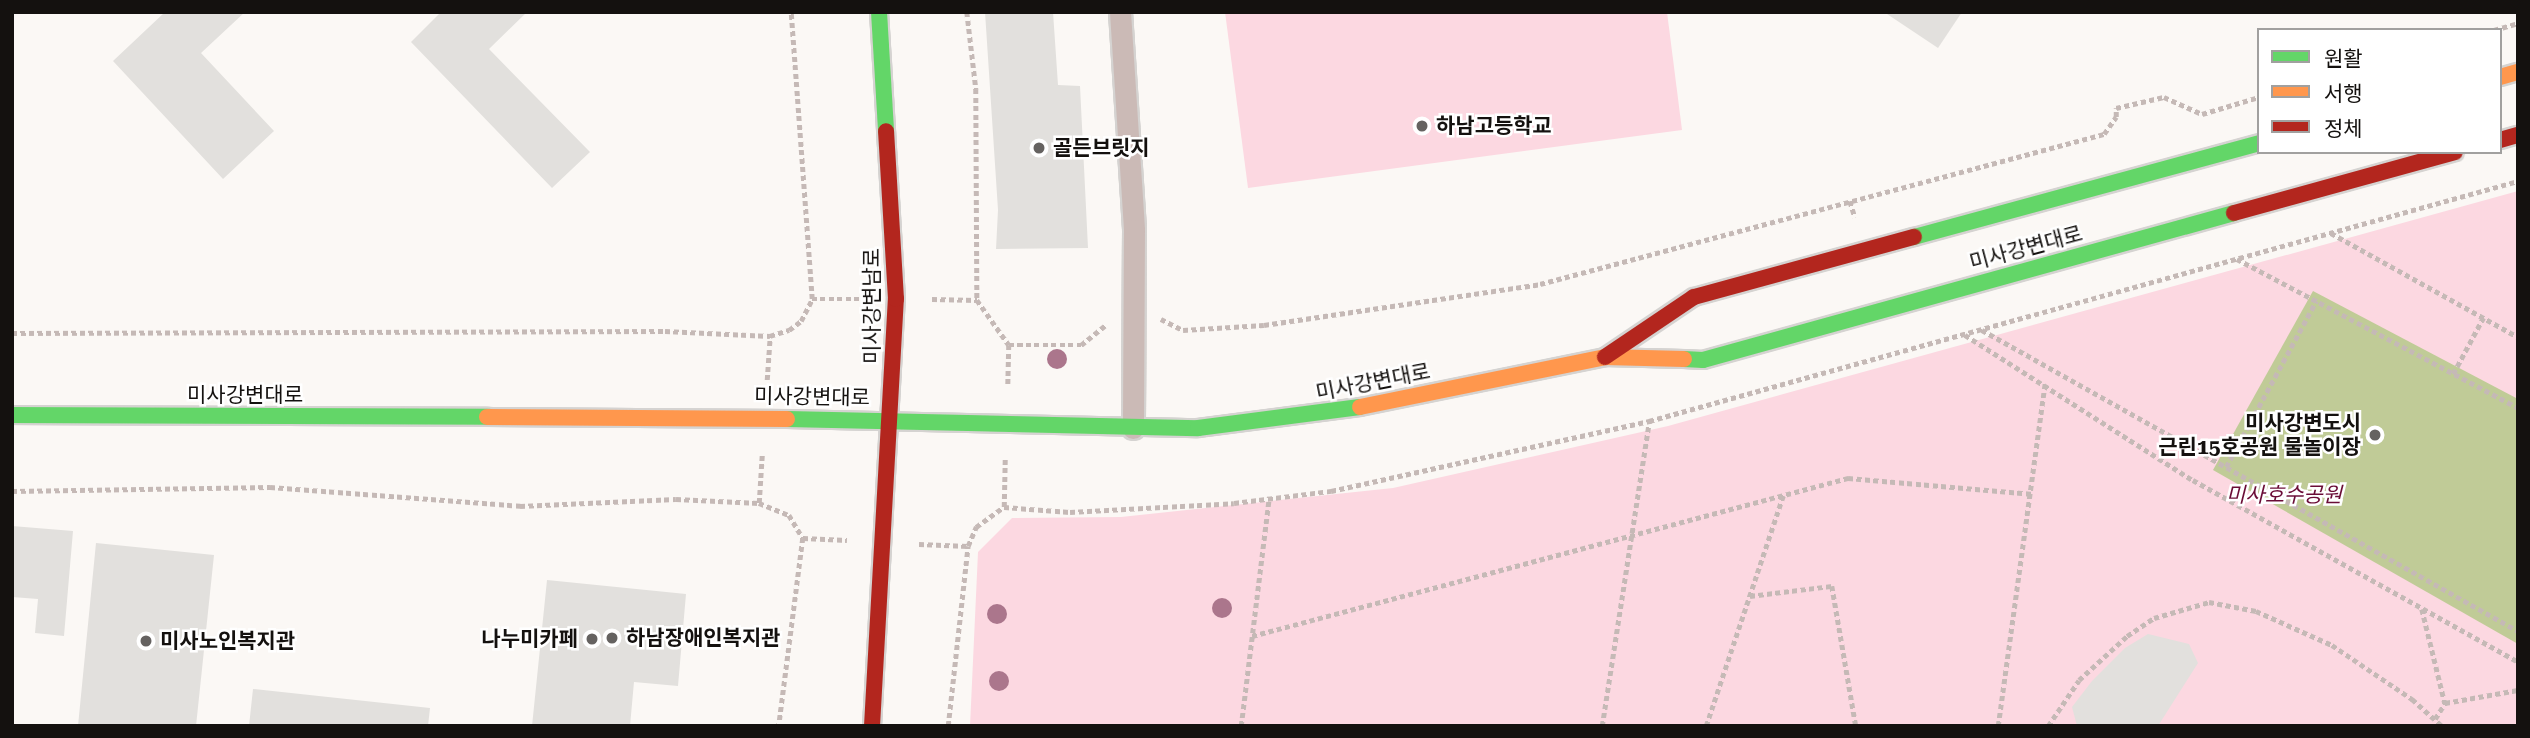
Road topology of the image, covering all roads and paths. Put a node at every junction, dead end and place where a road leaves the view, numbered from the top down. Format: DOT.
graph roads {
  1 [pos="792,12"];
  2 [pos="879,12"];
  3 [pos="967,12"];
  4 [pos="1120,12"];
  5 [pos="2518,23"];
  6 [pos="2501,28"];
  7 [pos="2257,98"];
  8 [pos="2257,144"];
  9 [pos="2448,154"];
  10 [pos="2331,233"];
  11 [pos="2237,258"];
  12 [pos="2316,301"];
  13 [pos="1114,318"];
  14 [pos="1160,318"];
  15 [pos="2483,318"];
  16 [pos="1982,330"];
  17 [pos="12,333"];
  18 [pos="1965,335"];
  19 [pos="2518,337"];
  20 [pos="1605,356"];
  21 [pos="2453,374"];
  22 [pos="2045,383"];
  23 [pos="2518,408"];
  24 [pos="12,415"];
  25 [pos="891,419"];
  26 [pos="1650,421"];
  27 [pos="1133,428"];
  28 [pos="2225,467"];
  29 [pos="12,491"];
  30 [pos="2033,494"];
  31 [pos="1783,496"];
  32 [pos="1269,497"];
  33 [pos="1004,507"];
  34 [pos="1632,538"];
  35 [pos="1750,596"];
  36 [pos="2422,608"];
  37 [pos="2518,631"];
  38 [pos="1252,636"];
  39 [pos="2518,662"];
  40 [pos="2518,690"];
  41 [pos="2445,703"];
  42 [pos="2435,719"];
  43 [pos="779,726"];
  44 [pos="872,726"];
  45 [pos="948,726"];
  46 [pos="1241,726"];
  47 [pos="1602,726"];
  48 [pos="1706,726"];
  49 [pos="1856,726"];
  50 [pos="1998,726"];
  51 [pos="2048,726"];
  52 [pos="2442,726"];
  1 -- 17 [label="path"];
  2 -- 25 [label="main road, 미사강변남로"];
  3 -- 13 [label="path"];
  4 -- 27 [label="lane"];
  5 -- 6 [label="path"];
  7 -- 14 [label="path"];
  8 -- 20 [label="main road, 미사강변대로"];
  9 -- 20 [label="main road, 미사강변대로"];
  10 -- 15 [label="path"];
  11 -- 12 [label="path"];
  12 -- 21 [label="path"];
  12 -- 28 [label="path"];
  15 -- 19 [label="path"];
  15 -- 21 [label="path"];
  16 -- 28 [label="path"];
  18 -- 22 [label="path"];
  20 -- 27 [label="main road, 미사강변대로"];
  21 -- 23 [label="path"];
  22 -- 30 [label="path"];
  22 -- 36 [label="path"];
  24 -- 25 [label="main road, 미사강변대로"];
  25 -- 27 [label="main road, 미사강변대로"];
  25 -- 44 [label="main road, 미사강변남로"];
  26 -- 34 [label="path"];
  28 -- 37 [label="path"];
  29 -- 43 [label="path"];
  30 -- 31 [label="path"];
  30 -- 50 [label="path"];
  31 -- 34 [label="path"];
  31 -- 35 [label="path"];
  32 -- 38 [label="path"];
  33 -- 45 [label="path"];
  34 -- 38 [label="path"];
  34 -- 47 [label="path"];
  35 -- 48 [label="path"];
  35 -- 49 [label="path"];
  36 -- 39 [label="path"];
  36 -- 41 [label="path"];
  38 -- 46 [label="path"];
  40 -- 41 [label="path"];
  41 -- 42 [label="path"];
  42 -- 51 [label="path"];
  42 -- 52 [label="path"];
}
